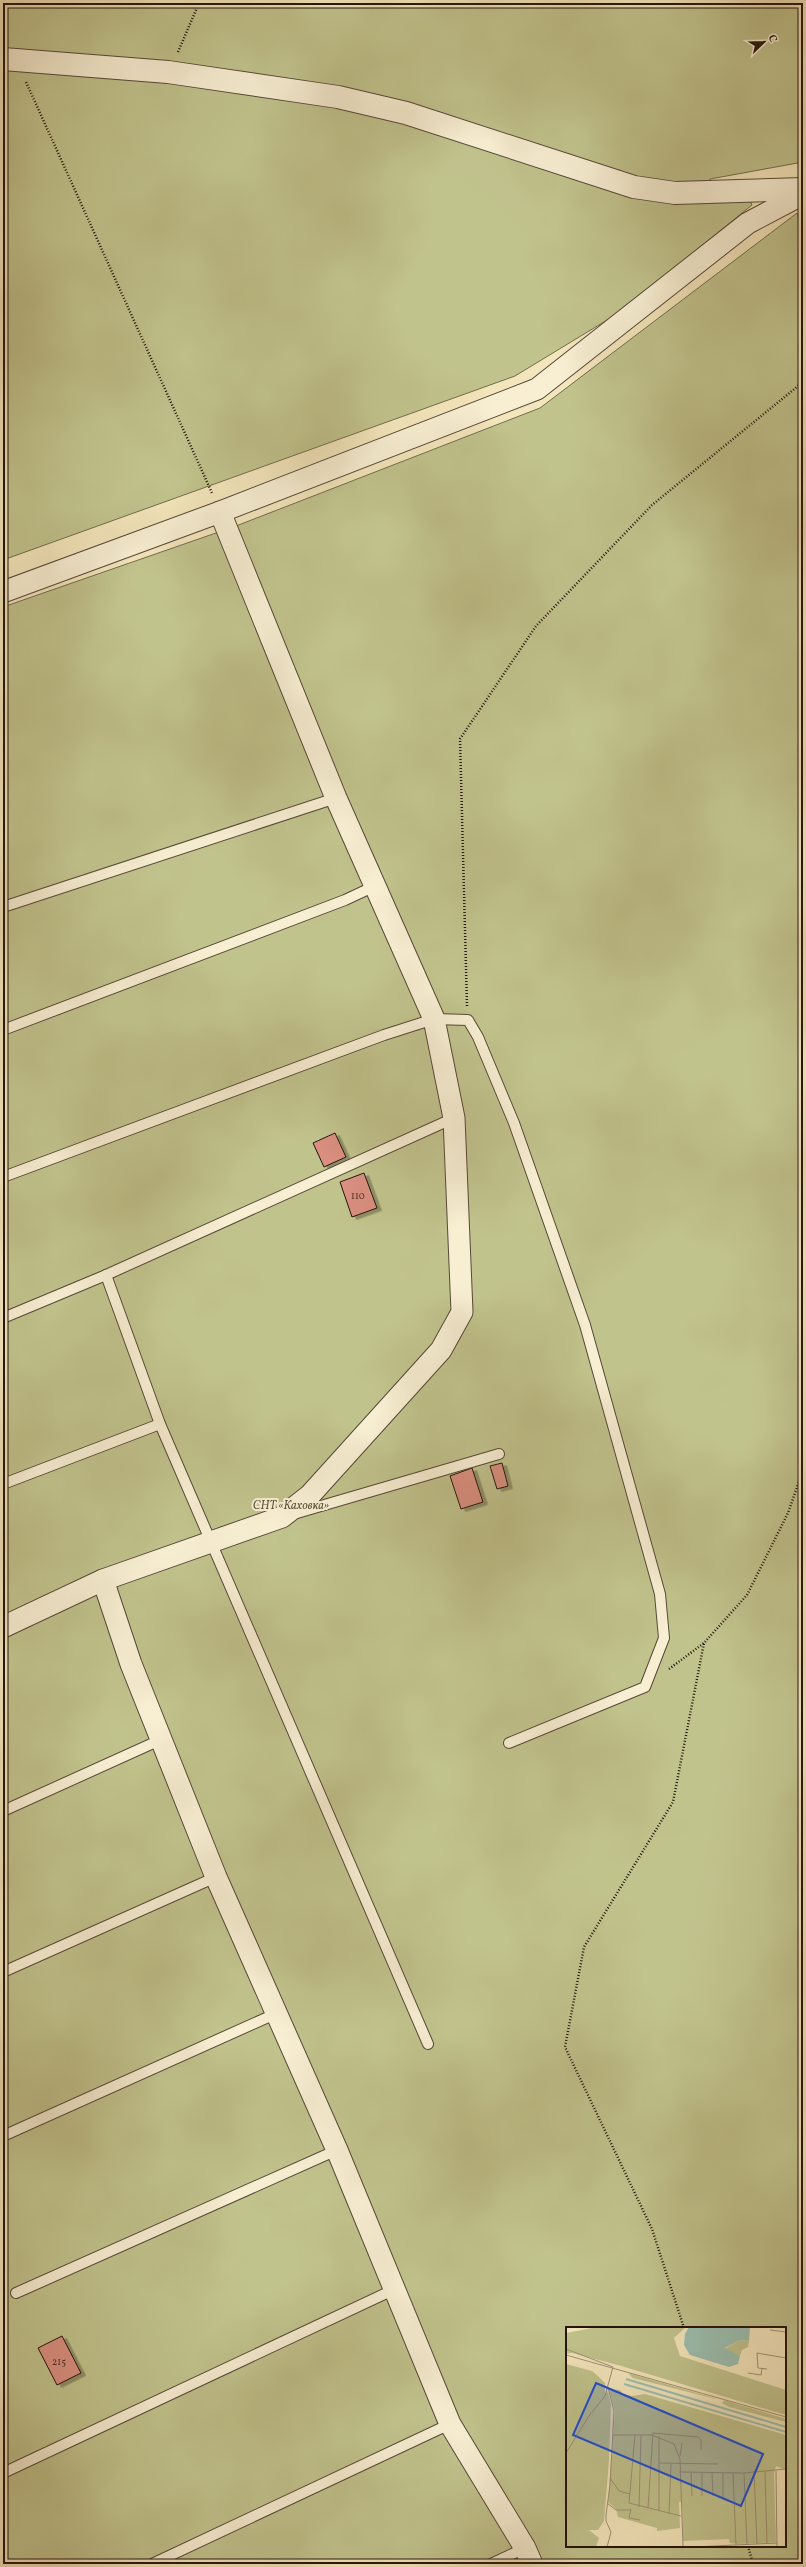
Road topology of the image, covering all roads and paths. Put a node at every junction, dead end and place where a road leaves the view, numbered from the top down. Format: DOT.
graph roads {
  1 [pos="199,3"];
  2 [pos="10,60"];
  3 [pos="168,72"];
  4 [pos="803,189"];
  5 [pos="803,194"];
  6 [pos="803,382"];
  7 [pos="220,512"];
  8 [pos="3,592"];
  9 [pos="336,798"];
  10 [pos="375,886"];
  11 [pos="3,907"];
  12 [pos="434,1019"];
  13 [pos="468,1020"];
  14 [pos="3,1030"];
  15 [pos="454,1118"];
  16 [pos="3,1177"];
  17 [pos="106,1275"];
  18 [pos="3,1318"];
  19 [pos="160,1424"];
  20 [pos="498,1454"];
  21 [pos="803,1470"];
  22 [pos="3,1484"];
  23 [pos="282,1517"];
  24 [pos="211,1541"];
  25 [pos="103,1580"];
  26 [pos="3,1627"];
  27 [pos="704,1643"];
  28 [pos="645,1687"];
  29 [pos="160,1740"];
  30 [pos="509,1743"];
  31 [pos="3,1811"];
  32 [pos="216,1877"];
  33 [pos="3,1972"];
  34 [pos="275,2014"];
  35 [pos="428,2044"];
  36 [pos="3,2136"];
  37 [pos="337,2150"];
  38 [pos="393,2290"];
  39 [pos="16,2293"];
  40 [pos="684,2327"];
  41 [pos="450,2424"];
  42 [pos="3,2473"];
  43 [pos="748,2547"];
  44 [pos="529,2556"];
  45 [pos="152,2564"];
  46 [pos="491,2564"];
  47 [pos="753,2564"];
  1 -- 3 [label="path"];
  2 -- 3 [label="street"];
  2 -- 7 [label="path"];
  3 -- 4 [label="street"];
  5 -- 7 [label="street"];
  6 -- 13 [label="path"];
  7 -- 8 [label="street"];
  7 -- 9 [label="street"];
  9 -- 10 [label="street"];
  9 -- 11 [label="lane"];
  10 -- 12 [label="street"];
  10 -- 14 [label="lane"];
  12 -- 13 [label="lane"];
  12 -- 15 [label="street"];
  12 -- 16 [label="lane"];
  13 -- 28 [label="lane"];
  15 -- 17 [label="lane"];
  15 -- 23 [label="street"];
  17 -- 18 [label="lane"];
  17 -- 19 [label="lane"];
  19 -- 22 [label="lane"];
  19 -- 24 [label="lane"];
  20 -- 23 [label="lane"];
  21 -- 27 [label="path"];
  23 -- 24 [label="street"];
  24 -- 25 [label="street"];
  24 -- 35 [label="lane"];
  25 -- 26 [label="street"];
  25 -- 29 [label="street"];
  27 -- 28 [label="path"];
  27 -- 40 [label="path"];
  28 -- 30 [label="lane"];
  29 -- 31 [label="lane"];
  29 -- 32 [label="street"];
  32 -- 33 [label="lane"];
  32 -- 34 [label="street"];
  34 -- 36 [label="lane"];
  34 -- 37 [label="street"];
  37 -- 38 [label="street"];
  37 -- 39 [label="lane"];
  38 -- 41 [label="street"];
  38 -- 42 [label="lane"];
  41 -- 44 [label="street"];
  41 -- 45 [label="lane"];
  43 -- 47 [label="path"];
  44 -- 46 [label="lane"];
}
